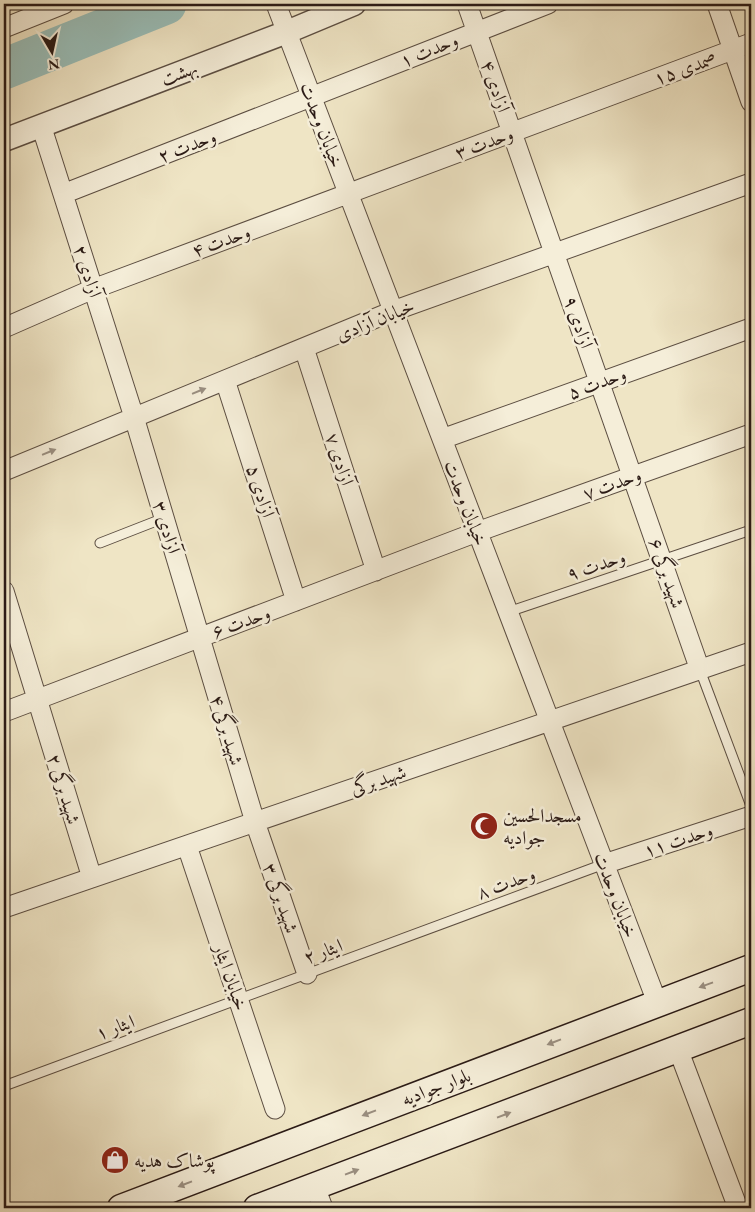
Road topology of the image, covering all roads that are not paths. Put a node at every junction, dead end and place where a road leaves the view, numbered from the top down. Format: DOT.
graph roads {
  1 [pos="64,4"];
  2 [pos="354,4"];
  3 [pos="467,4"];
  4 [pos="548,4"];
  5 [pos="717,4"];
  6 [pos="277,8"];
  7 [pos="5,25"];
  8 [pos="287,32"];
  9 [pos="477,32"];
  10 [pos="751,43"];
  11 [pos="733,50"];
  12 [pos="619,92"];
  13 [pos="311,97"];
  14 [pos="751,102"];
  15 [pos="41,125"];
  16 [pos="512,132"];
  17 [pos="4,140"];
  18 [pos="751,183"];
  19 [pos="63,194"];
  20 [pos="348,194"];
  21 [pos="554,254"];
  22 [pos="93,289"];
  23 [pos="393,311"];
  24 [pos="4,328"];
  25 [pos="751,328"];
  26 [pos="304,348"];
  27 [pos="225,380"];
  28 [pos="600,382"];
  29 [pos="134,417"];
  30 [pos="749,434"];
  31 [pos="442,439"];
  32 [pos="4,471"];
  33 [pos="632,476"];
  34 [pos="164,518"];
  35 [pos="751,530"];
  36 [pos="478,532"];
  37 [pos="100,543"];
  38 [pos="662,560"];
  39 [pos="376,571"];
  40 [pos="4,595"];
  41 [pos="296,601"];
  42 [pos="508,612"];
  43 [pos="200,637"];
  44 [pos="751,652"];
  45 [pos="700,670"];
  46 [pos="37,699"];
  47 [pos="4,712"];
  48 [pos="550,721"];
  49 [pos="751,806"];
  50 [pos="751,816"];
  51 [pos="255,822"];
  52 [pos="187,846"];
  53 [pos="604,864"];
  54 [pos="92,878"];
  55 [pos="4,908"];
  56 [pos="418,933"];
  57 [pos="751,968"];
  58 [pos="307,974"];
  59 [pos="238,999"];
  60 [pos="657,1002"];
  61 [pos="751,1021"];
  62 [pos="678,1048"];
  63 [pos="4,1086"];
  64 [pos="275,1109"];
  65 [pos="318,1197"];
  66 [pos="121,1208"];
  67 [pos="258,1208"];
  68 [pos="738,1208"];
  1 -- 7 [label="street"];
  2 -- 8 [label="street, بهشت"];
  3 -- 9 [label="street, آزادی ۴"];
  4 -- 9 [label="street, وحدت ۱"];
  5 -- 11 [label="street"];
  6 -- 8 [label="street, خیابان وحدت"];
  8 -- 13 [label="street, خیابان وحدت"];
  8 -- 15 [label="street, بهشت"];
  9 -- 13 [label="street, وحدت ۱"];
  9 -- 16 [label="street, آزادی ۴"];
  10 -- 11 [label="street, صمدی ۱۵"];
  11 -- 12 [label="street, صمدی ۱۵"];
  11 -- 14 [label="street"];
  12 -- 16 [label="street, وحدت ۳"];
  13 -- 19 [label="street, وحدت ۲"];
  13 -- 20 [label="street, خیابان وحدت"];
  15 -- 17 [label="street, بهشت"];
  15 -- 19 [label="street, آزادی ۲"];
  16 -- 20 [label="street, وحدت ۳"];
  16 -- 21 [label="street, آزادی ۴"];
  18 -- 21 [label="street, خیابان آزادی"];
  19 -- 22 [label="street, آزادی ۲"];
  20 -- 22 [label="street, وحدت ۴"];
  20 -- 23 [label="street, خیابان وحدت"];
  21 -- 23 [label="street, خیابان آزادی"];
  21 -- 28 [label="street, آزادی ۹"];
  22 -- 24 [label="street, وحدت ۴"];
  22 -- 29 [label="street, آزادی ۲"];
  23 -- 26 [label="street, خیابان آزادی"];
  23 -- 31 [label="street, خیابان وحدت"];
  25 -- 28 [label="street, وحدت ۵"];
  26 -- 27 [label="street, خیابان آزادی"];
  26 -- 39 [label="street, آزادی ۷"];
  29 -- 27 [label="street, خیابان آزادی, one-way"];
  27 -- 41 [label="street, آزادی ۵"];
  28 -- 31 [label="street, وحدت ۵"];
  28 -- 33 [label="street, آزادی ۹"];
  32 -- 29 [label="street, خیابان آزادی, one-way"];
  29 -- 34 [label="street, آزادی ۳"];
  30 -- 33 [label="street, وحدت ۷"];
  31 -- 36 [label="street, خیابان وحدت"];
  33 -- 36 [label="street, وحدت ۷"];
  33 -- 38 [label="street, شهید برگی ۶"];
  34 -- 37 [label="lane"];
  34 -- 43 [label="street, آزادی ۳"];
  35 -- 38 [label="lane, وحدت ۹"];
  36 -- 39 [label="street, وحدت ۶"];
  36 -- 42 [label="street, خیابان وحدت"];
  38 -- 42 [label="lane, وحدت ۹"];
  38 -- 45 [label="street, شهید برگی ۶"];
  39 -- 41 [label="street, وحدت ۶"];
  40 -- 46 [label="street, شهید برگی ۲"];
  41 -- 43 [label="street, وحدت ۶"];
  42 -- 48 [label="street, خیابان وحدت"];
  43 -- 46 [label="street, وحدت ۶"];
  43 -- 51 [label="street, شهید برگی ۴"];
  44 -- 45 [label="street, شهید برگی"];
  45 -- 48 [label="street, شهید برگی"];
  45 -- 49 [label="lane"];
  46 -- 47 [label="street, وحدت ۶"];
  46 -- 54 [label="street, شهید برگی ۲"];
  48 -- 51 [label="street, شهید برگی"];
  48 -- 53 [label="street, خیابان وحدت"];
  50 -- 53 [label="street, وحدت ۱۱"];
  51 -- 52 [label="street, شهید برگی"];
  51 -- 58 [label="street, شهید برگی ۳"];
  52 -- 54 [label="street, شهید برگی"];
  52 -- 59 [label="street, خیابان ایثار"];
  53 -- 56 [label="lane, وحدت ۸"];
  53 -- 60 [label="street, خیابان وحدت"];
  54 -- 55 [label="street, شهید برگی"];
  56 -- 58 [label="lane, ایثار ۲"];
  57 -- 60 [label="main road, بلوار جوادیه, one-way"];
  58 -- 59 [label="lane, ایثار ۲"];
  59 -- 63 [label="lane, ایثار ۱"];
  59 -- 64 [label="street, خیابان ایثار"];
  60 -- 66 [label="main road, بلوار جوادیه, one-way"];
  61 -- 62 [label="main road"];
  65 -- 62 [label="main road, one-way"];
  62 -- 68 [label="street"];
  65 -- 67 [label="main road"];
}
